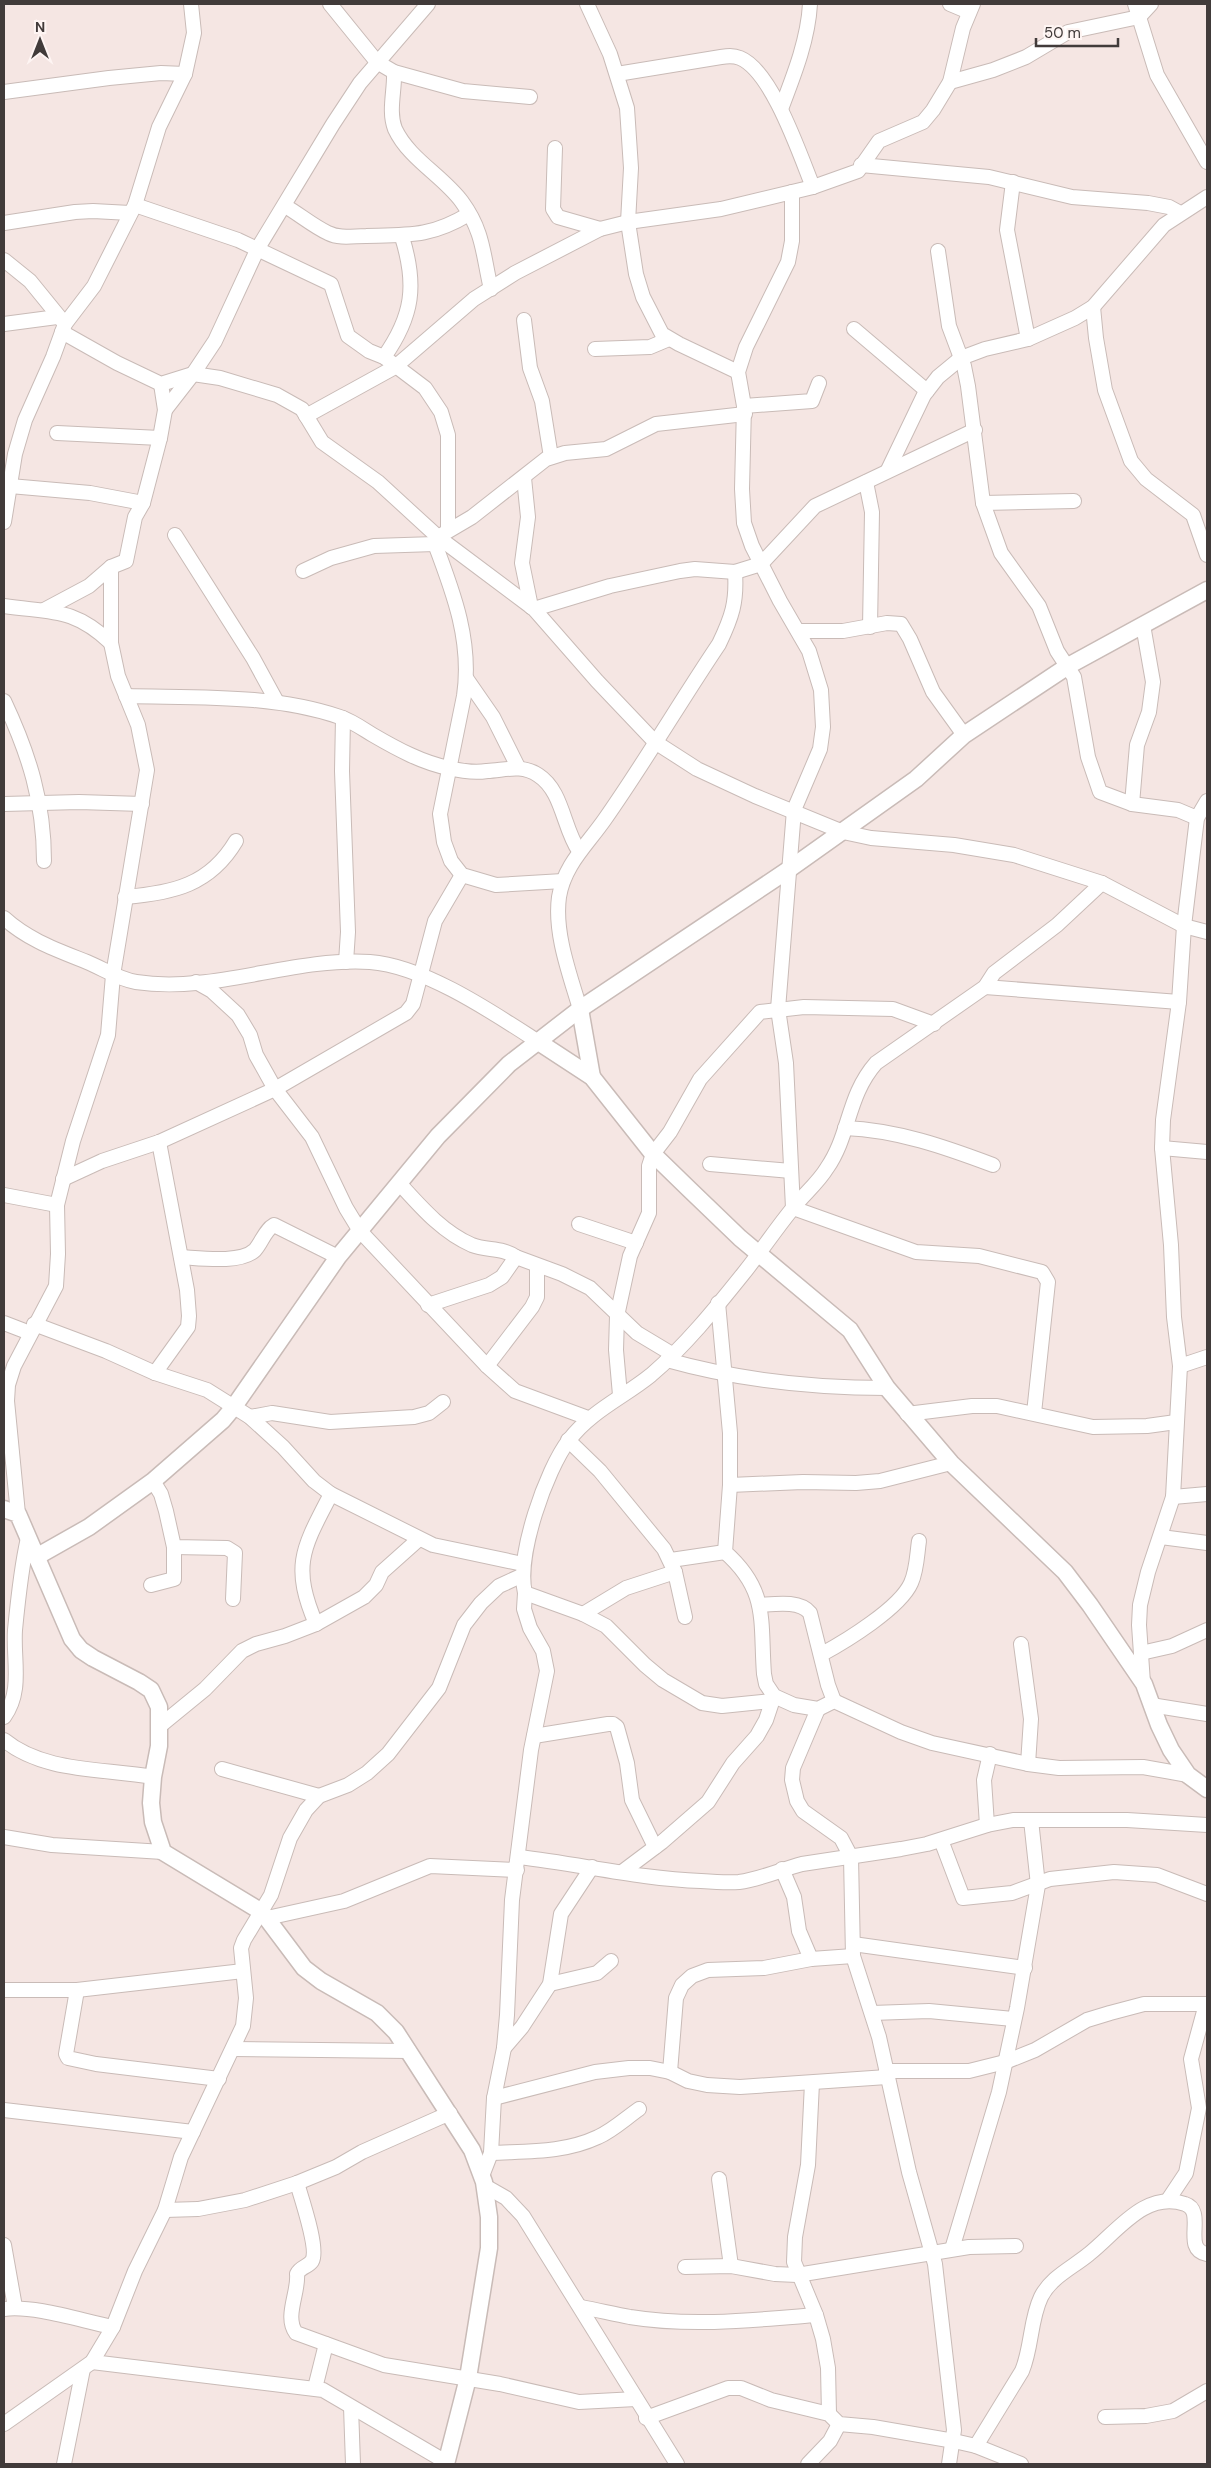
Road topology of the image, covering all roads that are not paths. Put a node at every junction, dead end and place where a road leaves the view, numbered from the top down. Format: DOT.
graph roads {
  1 [pos="191,4"];
  2 [pos="330,4"];
  3 [pos="428,4"];
  4 [pos="587,4"];
  5 [pos="810,4"];
  6 [pos="950,4"];
  7 [pos="1151,4"];
  8 [pos="971,8"];
  9 [pos="1137,10"];
  10 [pos="377,62"];
  11 [pos="394,72"];
  12 [pos="185,74"];
  13 [pos="617,74"];
  14 [pos="950,82"];
  15 [pos="4,92"];
  16 [pos="530,98"];
  17 [pos="781,109"];
  18 [pos="555,148"];
  19 [pos="1207,162"];
  20 [pos="861,165"];
  21 [pos="1013,182"];
  22 [pos="813,187"];
  23 [pos="792,192"];
  24 [pos="1207,197"];
  25 [pos="285,206"];
  26 [pos="132,209"];
  27 [pos="470,214"];
  28 [pos="1180,214"];
  29 [pos="628,222"];
  30 [pos="4,224"];
  31 [pos="600,229"];
  32 [pos="402,237"];
  33 [pos="258,248"];
  34 [pos="938,251"];
  35 [pos="4,260"];
  36 [pos="491,288"];
  37 [pos="1093,307"];
  38 [pos="524,320"];
  39 [pos="4,324"];
  40 [pos="61,324"];
  41 [pos="854,329"];
  42 [pos="669,339"];
  43 [pos="1028,339"];
  44 [pos="594,349"];
  45 [pos="384,357"];
  46 [pos="961,358"];
  47 [pos="395,368"];
  48 [pos="738,372"];
  49 [pos="193,374"];
  50 [pos="819,383"];
  51 [pos="161,384"];
  52 [pos="927,391"];
  53 [pos="165,410"];
  54 [pos="744,410"];
  55 [pos="306,416"];
  56 [pos="975,430"];
  57 [pos="57,433"];
  58 [pos="160,438"];
  59 [pos="551,457"];
  60 [pos="888,470"];
  61 [pos="524,478"];
  62 [pos="866,482"];
  63 [pos="10,486"];
  64 [pos="1074,501"];
  65 [pos="143,503"];
  66 [pos="983,503"];
  67 [pos="4,522"];
  68 [pos="175,535"];
  69 [pos="441,537"];
  70 [pos="1207,555"];
  71 [pos="762,564"];
  72 [pos="111,568"];
  73 [pos="303,571"];
  74 [pos="735,572"];
  75 [pos="1207,590"];
  76 [pos="4,606"];
  77 [pos="532,608"];
  78 [pos="44,610"];
  79 [pos="1142,625"];
  80 [pos="870,627"];
  81 [pos="798,631"];
  82 [pos="111,643"];
  83 [pos="1068,666"];
  84 [pos="466,678"];
  85 [pos="126,696"];
  86 [pos="4,701"];
  87 [pos="277,702"];
  88 [pos="343,718"];
  89 [pos="964,735"];
  90 [pos="655,742"];
  91 [pos="518,767"];
  92 [pos="449,768"];
  93 [pos="1207,801"];
  94 [pos="40,803"];
  95 [pos="4,804"];
  96 [pos="142,804"];
  97 [pos="1132,804"];
  98 [pos="794,810"];
  99 [pos="1197,818"];
  100 [pos="843,832"];
  101 [pos="236,840"];
  102 [pos="579,851"];
  103 [pos="44,861"];
  104 [pos="788,870"];
  105 [pos="462,875"];
  106 [pos="564,880"];
  107 [pos="1102,883"];
  108 [pos="125,897"];
  109 [pos="4,918"];
  110 [pos="1184,926"];
  111 [pos="1207,932"];
  112 [pos="346,962"];
  113 [pos="113,975"];
  114 [pos="419,975"];
  115 [pos="196,982"];
  116 [pos="985,987"];
  117 [pos="1179,1002"];
  118 [pos="580,1009"];
  119 [pos="778,1009"];
  120 [pos="934,1024"];
  121 [pos="536,1041"];
  122 [pos="592,1077"];
  123 [pos="275,1089"];
  124 [pos="845,1128"];
  125 [pos="159,1142"];
  126 [pos="1162,1148"];
  127 [pos="1207,1152"];
  128 [pos="653,1154"];
  129 [pos="710,1164"];
  130 [pos="994,1165"];
  131 [pos="791,1171"];
  132 [pos="63,1179"];
  133 [pos="399,1183"];
  134 [pos="4,1196"];
  135 [pos="56,1205"];
  136 [pos="793,1208"];
  137 [pos="579,1224"];
  138 [pos="360,1230"];
  139 [pos="636,1243"];
  140 [pos="758,1254"];
  141 [pos="181,1257"];
  142 [pos="338,1257"];
  143 [pos="516,1257"];
  144 [pos="537,1266"];
  145 [pos="718,1304"];
  146 [pos="428,1305"];
  147 [pos="617,1316"];
  148 [pos="4,1323"];
  149 [pos="32,1328"];
  150 [pos="669,1357"];
  151 [pos="1207,1357"];
  152 [pos="487,1366"];
  153 [pos="1180,1366"];
  154 [pos="155,1373"];
  155 [pos="725,1373"];
  156 [pos="887,1388"];
  157 [pos="620,1395"];
  158 [pos="443,1402"];
  159 [pos="233,1408"];
  160 [pos="1034,1413"];
  161 [pos="907,1414"];
  162 [pos="250,1416"];
  163 [pos="588,1418"];
  164 [pos="1176,1422"];
  165 [pos="568,1440"];
  166 [pos="951,1464"];
  167 [pos="153,1481"];
  168 [pos="730,1485"];
  169 [pos="331,1494"];
  170 [pos="1207,1494"];
  171 [pos="1173,1497"];
  172 [pos="11,1512"];
  173 [pos="1161,1537"];
  174 [pos="28,1538"];
  175 [pos="419,1540"];
  176 [pos="919,1541"];
  177 [pos="1207,1543"];
  178 [pos="174,1547"];
  179 [pos="725,1552"];
  180 [pos="36,1557"];
  181 [pos="673,1566"];
  182 [pos="523,1569"];
  183 [pos="151,1585"];
  184 [pos="525,1593"];
  185 [pos="233,1599"];
  186 [pos="760,1605"];
  187 [pos="583,1614"];
  188 [pos="685,1618"];
  189 [pos="316,1624"];
  190 [pos="1207,1630"];
  191 [pos="9,1634"];
  192 [pos="1021,1644"];
  193 [pos="1140,1652"];
  194 [pos="822,1654"];
  195 [pos="1144,1684"];
  196 [pos="773,1698"];
  197 [pos="834,1701"];
  198 [pos="1151,1705"];
  199 [pos="818,1709"];
  200 [pos="1207,1714"];
  201 [pos="4,1717"];
  202 [pos="161,1725"];
  203 [pos="534,1736"];
  204 [pos="4,1740"];
  205 [pos="990,1754"];
  206 [pos="1028,1764"];
  207 [pos="222,1769"];
  208 [pos="1188,1775"];
  209 [pos="153,1777"];
  210 [pos="1207,1789"];
  211 [pos="319,1796"];
  212 [pos="1031,1820"];
  213 [pos="987,1825"];
  214 [pos="1207,1825"];
  215 [pos="4,1837"];
  216 [pos="941,1840"];
  217 [pos="655,1847"];
  218 [pos="163,1852"];
  219 [pos="851,1857"];
  220 [pos="518,1864"];
  221 [pos="592,1867"];
  222 [pos="782,1869"];
  223 [pos="622,1872"];
  224 [pos="1038,1885"];
  225 [pos="1207,1894"];
  226 [pos="265,1915"];
  227 [pos="853,1950"];
  228 [pos="811,1959"];
  229 [pos="611,1961"];
  230 [pos="1025,1968"];
  231 [pos="243,1971"];
  232 [pos="550,1984"];
  233 [pos="4,1990"];
  234 [pos="76,1990"];
  235 [pos="1207,2004"];
  236 [pos="872,2013"];
  237 [pos="1014,2019"];
  238 [pos="504,2048"];
  239 [pos="233,2049"];
  240 [pos="409,2051"];
  241 [pos="1005,2062"];
  242 [pos="670,2072"];
  243 [pos="887,2074"];
  244 [pos="220,2078"];
  245 [pos="812,2082"];
  246 [pos="494,2098"];
  247 [pos="639,2109"];
  248 [pos="4,2110"];
  249 [pos="450,2113"];
  250 [pos="192,2132"];
  251 [pos="492,2153"];
  252 [pos="719,2179"];
  253 [pos="484,2181"];
  254 [pos="297,2183"];
  255 [pos="1168,2200"];
  256 [pos="165,2210"];
  257 [pos="4,2245"];
  258 [pos="1016,2246"];
  259 [pos="952,2250"];
  260 [pos="931,2253"];
  261 [pos="1207,2254"];
  262 [pos="731,2266"];
  263 [pos="685,2267"];
  264 [pos="797,2275"];
  265 [pos="581,2307"];
  266 [pos="9,2308"];
  267 [pos="816,2314"];
  268 [pos="113,2327"];
  269 [pos="326,2344"];
  270 [pos="87,2366"];
  271 [pos="468,2378"];
  272 [pos="315,2388"];
  273 [pos="1207,2391"];
  274 [pos="636,2400"];
  275 [pos="351,2407"];
  276 [pos="829,2414"];
  277 [pos="1104,2417"];
  278 [pos="646,2418"];
  279 [pos="4,2424"];
  280 [pos="840,2424"];
  281 [pos="954,2441"];
  282 [pos="976,2446"];
  283 [pos="446,2463"];
  284 [pos="64,2464"];
  285 [pos="353,2464"];
  286 [pos="677,2464"];
  287 [pos="808,2464"];
  288 [pos="949,2464"];
  289 [pos="1020,2464"];
  1 -- 12 [label="street"];
  2 -- 10 [label="street"];
  3 -- 10 [label="street"];
  4 -- 13 [label="street"];
  5 -- 17 [label="street"];
  6 -- 8 [label="street"];
  7 -- 9 [label="street"];
  8 -- 14 [label="street"];
  9 -- 14 [label="street"];
  9 -- 19 [label="street"];
  10 -- 11 [label="street"];
  10 -- 25 [label="street"];
  11 -- 16 [label="street"];
  11 -- 27 [label="street"];
  12 -- 15 [label="street"];
  12 -- 26 [label="street"];
  13 -- 17 [label="street"];
  13 -- 29 [label="street"];
  14 -- 20 [label="street"];
  17 -- 22 [label="street"];
  18 -- 31 [label="street"];
  20 -- 21 [label="street"];
  20 -- 22 [label="street"];
  21 -- 28 [label="street"];
  21 -- 43 [label="street"];
  22 -- 23 [label="street"];
  23 -- 29 [label="street"];
  23 -- 48 [label="street"];
  24 -- 28 [label="street"];
  25 -- 32 [label="street"];
  25 -- 33 [label="street"];
  26 -- 30 [label="street"];
  26 -- 33 [label="street"];
  26 -- 40 [label="street"];
  27 -- 32 [label="street"];
  27 -- 36 [label="street"];
  28 -- 37 [label="street"];
  29 -- 31 [label="street"];
  29 -- 42 [label="street"];
  31 -- 36 [label="street"];
  32 -- 45 [label="street"];
  33 -- 45 [label="street"];
  33 -- 49 [label="street"];
  34 -- 46 [label="street"];
  35 -- 40 [label="street"];
  36 -- 47 [label="street"];
  37 -- 43 [label="street"];
  37 -- 70 [label="street"];
  38 -- 59 [label="street"];
  39 -- 40 [label="street"];
  40 -- 51 [label="street"];
  40 -- 63 [label="street"];
  41 -- 52 [label="street"];
  42 -- 44 [label="street"];
  42 -- 48 [label="street"];
  43 -- 46 [label="street"];
  45 -- 47 [label="street"];
  46 -- 52 [label="street"];
  46 -- 56 [label="street"];
  47 -- 55 [label="street"];
  47 -- 69 [label="street"];
  48 -- 54 [label="street"];
  49 -- 51 [label="street"];
  49 -- 53 [label="street"];
  49 -- 55 [label="street"];
  50 -- 54 [label="street"];
  51 -- 53 [label="street"];
  52 -- 60 [label="street"];
  53 -- 58 [label="street"];
  54 -- 59 [label="street"];
  54 -- 71 [label="street"];
  55 -- 69 [label="street"];
  56 -- 60 [label="street"];
  56 -- 66 [label="street"];
  57 -- 58 [label="street"];
  58 -- 65 [label="street"];
  59 -- 61 [label="street"];
  60 -- 62 [label="street"];
  61 -- 69 [label="street"];
  61 -- 77 [label="street"];
  62 -- 71 [label="street"];
  62 -- 80 [label="street"];
  63 -- 65 [label="street"];
  63 -- 67 [label="street"];
  64 -- 66 [label="street"];
  65 -- 72 [label="street"];
  66 -- 83 [label="street"];
  68 -- 87 [label="street"];
  69 -- 73 [label="street"];
  69 -- 77 [label="street"];
  69 -- 84 [label="street"];
  71 -- 74 [label="street"];
  71 -- 81 [label="street"];
  72 -- 78 [label="street"];
  72 -- 82 [label="street"];
  74 -- 77 [label="street"];
  74 -- 90 [label="street"];
  75 -- 79 [label="street"];
  76 -- 78 [label="street"];
  77 -- 90 [label="street"];
  78 -- 82 [label="street"];
  79 -- 83 [label="street"];
  79 -- 97 [label="street"];
  80 -- 81 [label="street"];
  80 -- 89 [label="street"];
  81 -- 98 [label="street"];
  82 -- 85 [label="street"];
  83 -- 89 [label="street"];
  83 -- 97 [label="street"];
  84 -- 91 [label="street"];
  84 -- 92 [label="street"];
  85 -- 87 [label="street"];
  85 -- 96 [label="street"];
  86 -- 94 [label="street"];
  87 -- 88 [label="street"];
  88 -- 92 [label="street"];
  88 -- 112 [label="street"];
  89 -- 100 [label="street"];
  90 -- 98 [label="street"];
  90 -- 102 [label="street"];
  91 -- 92 [label="street"];
  91 -- 102 [label="street"];
  92 -- 105 [label="street"];
  93 -- 99 [label="street"];
  94 -- 95 [label="street"];
  94 -- 96 [label="street"];
  94 -- 103 [label="street"];
  96 -- 108 [label="street"];
  97 -- 99 [label="street"];
  98 -- 100 [label="street"];
  98 -- 104 [label="street"];
  99 -- 110 [label="street"];
  100 -- 104 [label="street"];
  100 -- 107 [label="street"];
  101 -- 108 [label="street"];
  102 -- 106 [label="street"];
  104 -- 118 [label="street"];
  104 -- 119 [label="street"];
  105 -- 106 [label="street"];
  105 -- 114 [label="street"];
  106 -- 118 [label="street"];
  107 -- 110 [label="street"];
  107 -- 116 [label="street"];
  108 -- 113 [label="street"];
  109 -- 113 [label="street"];
  110 -- 111 [label="street"];
  110 -- 117 [label="street"];
  112 -- 114 [label="street"];
  112 -- 115 [label="street"];
  113 -- 115 [label="street"];
  113 -- 132 [label="street"];
  114 -- 121 [label="street"];
  114 -- 123 [label="street"];
  115 -- 123 [label="street"];
  116 -- 117 [label="street"];
  116 -- 120 [label="street"];
  117 -- 126 [label="street"];
  118 -- 121 [label="street"];
  118 -- 122 [label="street"];
  119 -- 120 [label="street"];
  119 -- 128 [label="street"];
  119 -- 131 [label="street"];
  120 -- 124 [label="street"];
  121 -- 122 [label="street"];
  121 -- 133 [label="street"];
  122 -- 128 [label="street"];
  123 -- 125 [label="street"];
  123 -- 138 [label="street"];
  124 -- 130 [label="street"];
  124 -- 136 [label="street"];
  125 -- 132 [label="street"];
  125 -- 141 [label="street"];
  126 -- 127 [label="street"];
  126 -- 153 [label="street"];
  128 -- 139 [label="street"];
  128 -- 140 [label="street"];
  129 -- 131 [label="street"];
  131 -- 136 [label="street"];
  132 -- 135 [label="street"];
  133 -- 138 [label="street"];
  133 -- 143 [label="street"];
  134 -- 135 [label="street"];
  135 -- 149 [label="street"];
  136 -- 140 [label="street"];
  136 -- 160 [label="street"];
  137 -- 139 [label="street"];
  138 -- 142 [label="street"];
  138 -- 146 [label="street"];
  139 -- 147 [label="street"];
  140 -- 145 [label="street"];
  140 -- 156 [label="street"];
  141 -- 142 [label="street"];
  141 -- 154 [label="street"];
  142 -- 159 [label="street"];
  143 -- 144 [label="street"];
  143 -- 146 [label="street"];
  144 -- 147 [label="street"];
  144 -- 152 [label="street"];
  145 -- 150 [label="street"];
  145 -- 155 [label="street"];
  146 -- 152 [label="street"];
  147 -- 150 [label="street"];
  147 -- 157 [label="street"];
  148 -- 149 [label="street"];
  149 -- 154 [label="street"];
  149 -- 172 [label="street"];
  150 -- 155 [label="street"];
  150 -- 157 [label="street"];
  151 -- 153 [label="street"];
  152 -- 163 [label="street"];
  153 -- 164 [label="street"];
  154 -- 159 [label="street"];
  155 -- 156 [label="street"];
  155 -- 168 [label="street"];
  156 -- 161 [label="street"];
  157 -- 163 [label="street"];
  158 -- 162 [label="street"];
  159 -- 162 [label="street"];
  159 -- 167 [label="street"];
  160 -- 161 [label="street"];
  160 -- 164 [label="street"];
  161 -- 166 [label="street"];
  162 -- 169 [label="street"];
  163 -- 165 [label="street"];
  164 -- 171 [label="street"];
  165 -- 181 [label="street"];
  165 -- 182 [label="street"];
  166 -- 168 [label="street"];
  166 -- 195 [label="street"];
  167 -- 178 [label="street"];
  167 -- 180 [label="street"];
  168 -- 179 [label="street"];
  169 -- 175 [label="street"];
  169 -- 189 [label="street"];
  170 -- 171 [label="street"];
  171 -- 173 [label="street"];
  172 -- 174 [label="street"];
  173 -- 177 [label="street"];
  173 -- 193 [label="street"];
  174 -- 180 [label="street"];
  174 -- 191 [label="street"];
  175 -- 182 [label="street"];
  175 -- 189 [label="street"];
  176 -- 194 [label="street"];
  178 -- 183 [label="street"];
  178 -- 185 [label="street"];
  179 -- 181 [label="street"];
  179 -- 186 [label="street"];
  180 -- 202 [label="street"];
  181 -- 187 [label="street"];
  181 -- 188 [label="street"];
  182 -- 184 [label="street"];
  182 -- 211 [label="street"];
  184 -- 187 [label="street"];
  184 -- 203 [label="street"];
  186 -- 194 [label="street"];
  186 -- 196 [label="street"];
  187 -- 196 [label="street"];
  189 -- 202 [label="street"];
  190 -- 193 [label="street"];
  191 -- 201 [label="street"];
  192 -- 206 [label="street"];
  193 -- 195 [label="street"];
  194 -- 197 [label="street"];
  195 -- 198 [label="street"];
  196 -- 199 [label="street"];
  196 -- 217 [label="street"];
  197 -- 199 [label="street"];
  197 -- 205 [label="street"];
  198 -- 200 [label="street"];
  198 -- 208 [label="street"];
  199 -- 219 [label="street"];
  202 -- 209 [label="street"];
  203 -- 217 [label="street"];
  203 -- 220 [label="street"];
  204 -- 209 [label="street"];
  205 -- 206 [label="street"];
  205 -- 213 [label="street"];
  206 -- 208 [label="street"];
  207 -- 211 [label="street"];
  208 -- 210 [label="street"];
  209 -- 218 [label="street"];
  211 -- 226 [label="street"];
  212 -- 213 [label="street"];
  212 -- 214 [label="street"];
  212 -- 224 [label="street"];
  213 -- 216 [label="street"];
  215 -- 218 [label="street"];
  216 -- 219 [label="street"];
  216 -- 224 [label="street"];
  217 -- 223 [label="street"];
  218 -- 226 [label="street"];
  219 -- 222 [label="street"];
  219 -- 227 [label="street"];
  220 -- 221 [label="street"];
  220 -- 226 [label="street"];
  220 -- 238 [label="street"];
  221 -- 223 [label="street"];
  221 -- 232 [label="street"];
  222 -- 223 [label="street"];
  222 -- 228 [label="street"];
  224 -- 225 [label="street"];
  224 -- 230 [label="street"];
  226 -- 231 [label="street"];
  226 -- 240 [label="street"];
  227 -- 228 [label="street"];
  227 -- 230 [label="street"];
  227 -- 236 [label="street"];
  228 -- 242 [label="street"];
  229 -- 232 [label="street"];
  230 -- 237 [label="street"];
  231 -- 234 [label="street"];
  231 -- 239 [label="street"];
  232 -- 238 [label="street"];
  233 -- 234 [label="street"];
  234 -- 244 [label="street"];
  235 -- 241 [label="street"];
  235 -- 255 [label="street"];
  236 -- 237 [label="street"];
  236 -- 243 [label="street"];
  237 -- 241 [label="street"];
  238 -- 246 [label="street"];
  239 -- 240 [label="street"];
  239 -- 244 [label="street"];
  240 -- 249 [label="street"];
  241 -- 243 [label="street"];
  241 -- 259 [label="street"];
  242 -- 245 [label="street"];
  242 -- 246 [label="street"];
  243 -- 245 [label="street"];
  243 -- 260 [label="street"];
  244 -- 250 [label="street"];
  245 -- 264 [label="street"];
  246 -- 251 [label="street"];
  247 -- 251 [label="street"];
  248 -- 250 [label="street"];
  249 -- 253 [label="street"];
  249 -- 254 [label="street"];
  250 -- 256 [label="street"];
  251 -- 253 [label="street"];
  252 -- 262 [label="street"];
  253 -- 265 [label="street"];
  253 -- 271 [label="street"];
  254 -- 256 [label="street"];
  254 -- 269 [label="street"];
  255 -- 261 [label="street"];
  255 -- 282 [label="street"];
  256 -- 268 [label="street"];
  257 -- 266 [label="street"];
  258 -- 259 [label="street"];
  259 -- 260 [label="street"];
  260 -- 264 [label="street"];
  260 -- 281 [label="street"];
  262 -- 263 [label="street"];
  262 -- 264 [label="street"];
  264 -- 267 [label="street"];
  265 -- 267 [label="street"];
  265 -- 274 [label="street"];
  266 -- 268 [label="street"];
  267 -- 276 [label="street"];
  268 -- 270 [label="street"];
  269 -- 271 [label="street"];
  269 -- 272 [label="street"];
  270 -- 272 [label="street"];
  270 -- 279 [label="street"];
  270 -- 284 [label="street"];
  271 -- 274 [label="street"];
  271 -- 283 [label="street"];
  272 -- 275 [label="street"];
  273 -- 277 [label="street"];
  274 -- 278 [label="street"];
  275 -- 283 [label="street"];
  275 -- 285 [label="street"];
  276 -- 278 [label="street"];
  276 -- 280 [label="street"];
  278 -- 286 [label="street"];
  280 -- 281 [label="street"];
  280 -- 287 [label="street"];
  281 -- 282 [label="street"];
  281 -- 288 [label="street"];
  282 -- 289 [label="street"];
}
